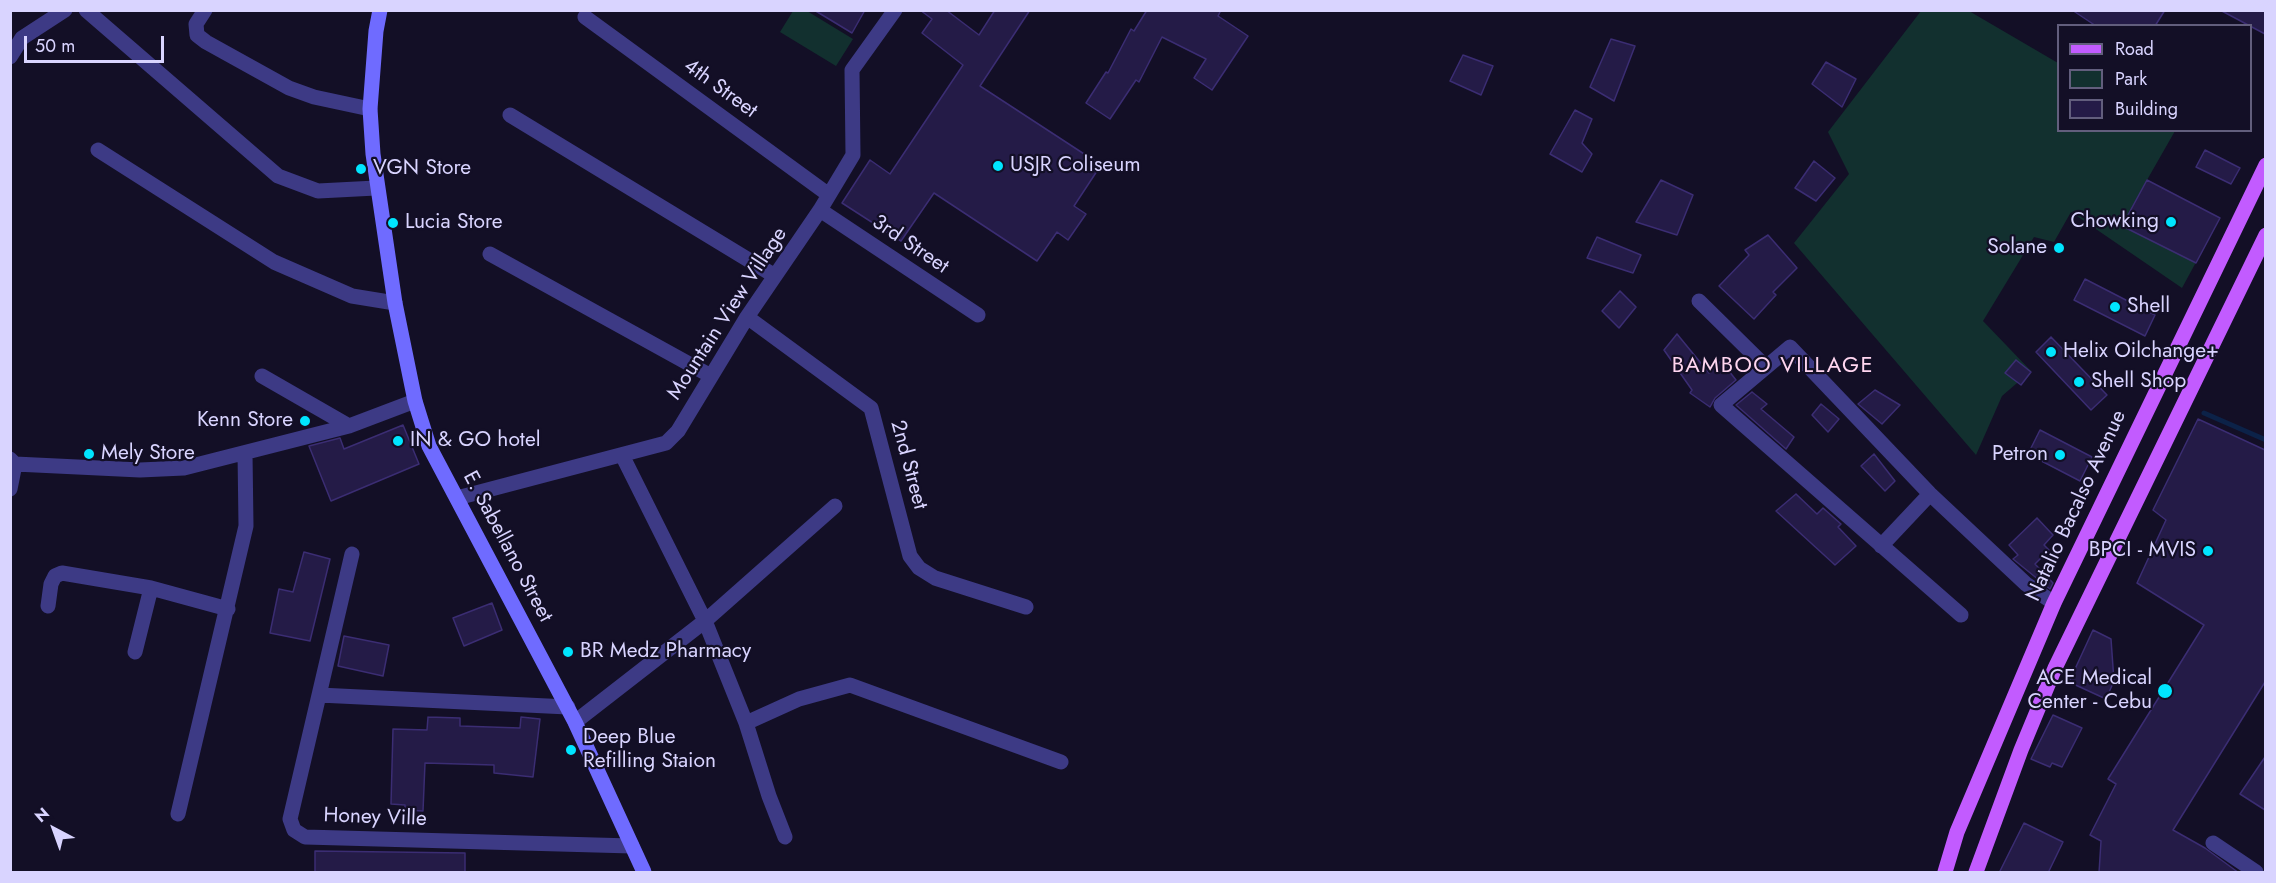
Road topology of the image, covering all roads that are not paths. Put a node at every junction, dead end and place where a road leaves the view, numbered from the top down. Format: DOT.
graph roads {
  1 [pos="64,10"];
  2 [pos="205,10"];
  3 [pos="380,10"];
  4 [pos="895,10"];
  5 [pos="92,12"];
  6 [pos="585,17"];
  7 [pos="10,57"];
  8 [pos="370,109"];
  9 [pos="510,115"];
  10 [pos="98,150"];
  11 [pos="2265,165"];
  12 [pos="376,188"];
  13 [pos="829,195"];
  14 [pos="820,210"];
  15 [pos="2265,235"];
  16 [pos="490,254"];
  17 [pos="775,276"];
  18 [pos="1699,301"];
  19 [pos="395,303"];
  20 [pos="978,315"];
  21 [pos="747,317"];
  22 [pos="1766,368"];
  23 [pos="262,376"];
  24 [pos="711,376"];
  25 [pos="415,401"];
  26 [pos="349,426"];
  27 [pos="245,453"];
  28 [pos="622,455"];
  29 [pos="13,461"];
  30 [pos="10,489"];
  31 [pos="1930,494"];
  32 [pos="457,498"];
  33 [pos="835,506"];
  34 [pos="1881,546"];
  35 [pos="352,554"];
  36 [pos="151,588"];
  37 [pos="2054,603"];
  38 [pos="48,606"];
  39 [pos="1026,607"];
  40 [pos="228,609"];
  41 [pos="1961,615"];
  42 [pos="705,621"];
  43 [pos="135,652"];
  44 [pos="319,695"];
  45 [pos="568,707"];
  46 [pos="575,722"];
  47 [pos="746,723"];
  48 [pos="1061,762"];
  49 [pos="178,814"];
  50 [pos="785,837"];
  51 [pos="2213,843"];
  52 [pos="632,846"];
  53 [pos="644,873"];
  54 [pos="1945,873"];
  55 [pos="1976,873"];
  56 [pos="2256,873"];
  1 -- 7 [label="street"];
  2 -- 8 [label="street"];
  3 -- 8 [label="street, E. Sabellano Street"];
  4 -- 13 [label="street, Mountain View Village"];
  5 -- 12 [label="street"];
  6 -- 13 [label="street, 4th Street"];
  8 -- 12 [label="street, E. Sabellano Street"];
  9 -- 17 [label="street"];
  10 -- 19 [label="street"];
  11 -- 37 [label="main road, Natalio Bacalso Avenue"];
  12 -- 19 [label="street, E. Sabellano Street"];
  13 -- 14 [label="street, Mountain View Village"];
  14 -- 17 [label="street, Mountain View Village"];
  14 -- 20 [label="street, 3rd Street"];
  15 -- 55 [label="main road"];
  16 -- 24 [label="street"];
  17 -- 21 [label="street, Mountain View Village"];
  18 -- 22 [label="street"];
  19 -- 25 [label="street, E. Sabellano Street"];
  21 -- 24 [label="street, Mountain View Village"];
  21 -- 39 [label="street, 2nd Street"];
  22 -- 31 [label="street"];
  22 -- 34 [label="street"];
  23 -- 26 [label="street"];
  24 -- 28 [label="street, Mountain View Village"];
  25 -- 26 [label="street"];
  25 -- 32 [label="street, E. Sabellano Street"];
  26 -- 27 [label="street"];
  27 -- 29 [label="street"];
  27 -- 40 [label="street"];
  28 -- 32 [label="street, Mountain View Village"];
  28 -- 42 [label="street"];
  29 -- 30 [label="street"];
  31 -- 34 [label="street"];
  31 -- 37 [label="street"];
  32 -- 45 [label="street, E. Sabellano Street"];
  33 -- 42 [label="street"];
  34 -- 41 [label="street"];
  35 -- 44 [label="street, Honey Ville"];
  36 -- 38 [label="street"];
  36 -- 40 [label="street"];
  36 -- 43 [label="street"];
  37 -- 54 [label="main road, Natalio Bacalso Avenue"];
  40 -- 49 [label="street"];
  42 -- 46 [label="street"];
  42 -- 47 [label="street"];
  44 -- 45 [label="street"];
  44 -- 52 [label="street, Honey Ville"];
  45 -- 46 [label="street, E. Sabellano Street"];
  46 -- 52 [label="street, E. Sabellano Street"];
  47 -- 48 [label="street"];
  47 -- 50 [label="street"];
  51 -- 56 [label="street"];
  52 -- 53 [label="street, E. Sabellano Street"];
}
